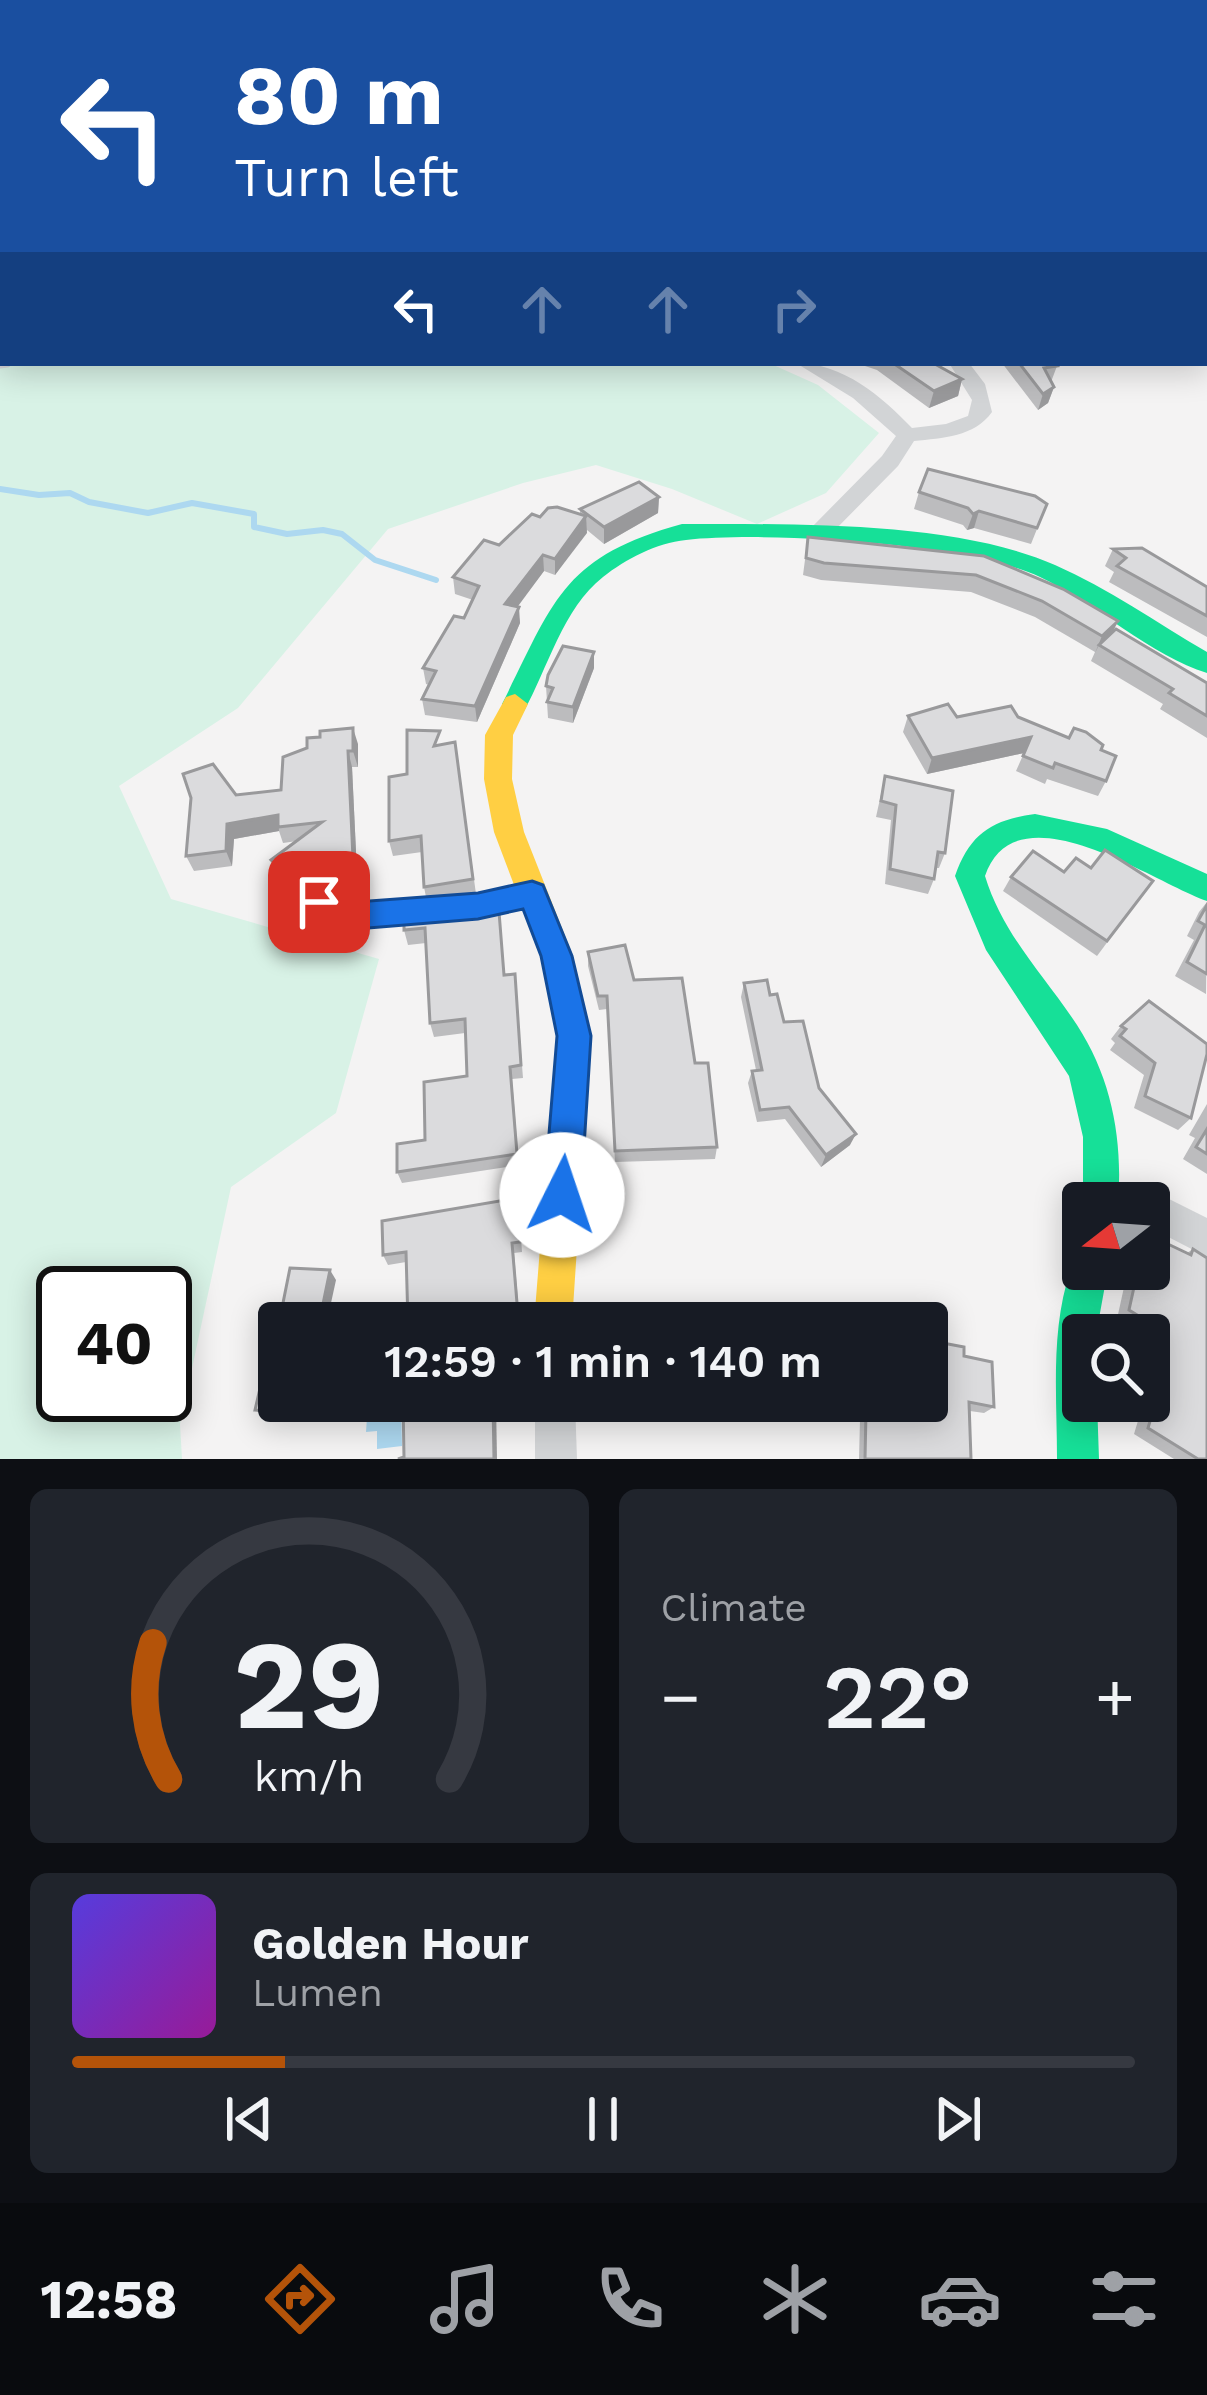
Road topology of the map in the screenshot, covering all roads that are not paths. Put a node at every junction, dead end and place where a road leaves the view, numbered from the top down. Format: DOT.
graph roads {
  1 [pos="813,366"];
  2 [pos="962,366"];
  3 [pos="907,435"];
  4 [pos="820,532"];
  5 [pos="1207,664"];
  6 [pos="1207,888"];
  7 [pos="319,902"];
  8 [pos="436,910"];
  9 [pos="1101,1182"];
  10 [pos="1170,1218"];
  11 [pos="1207,1238"];
  12 [pos="1085,1290"];
  13 [pos="555,1302"];
  14 [pos="555,1422"];
  15 [pos="556,1459"];
  16 [pos="1078,1459"];
  1 -- 3 [label="street"];
  2 -- 3 [label="street"];
  3 -- 4 [label="street"];
  4 -- 5 [label="street"];
  4 -- 13 [label="street"];
  6 -- 9 [label="street"];
  7 -- 8 [label="lane"];
  10 -- 11 [label="street"];
  12 -- 16 [label="street"];
  14 -- 15 [label="street"];
}
